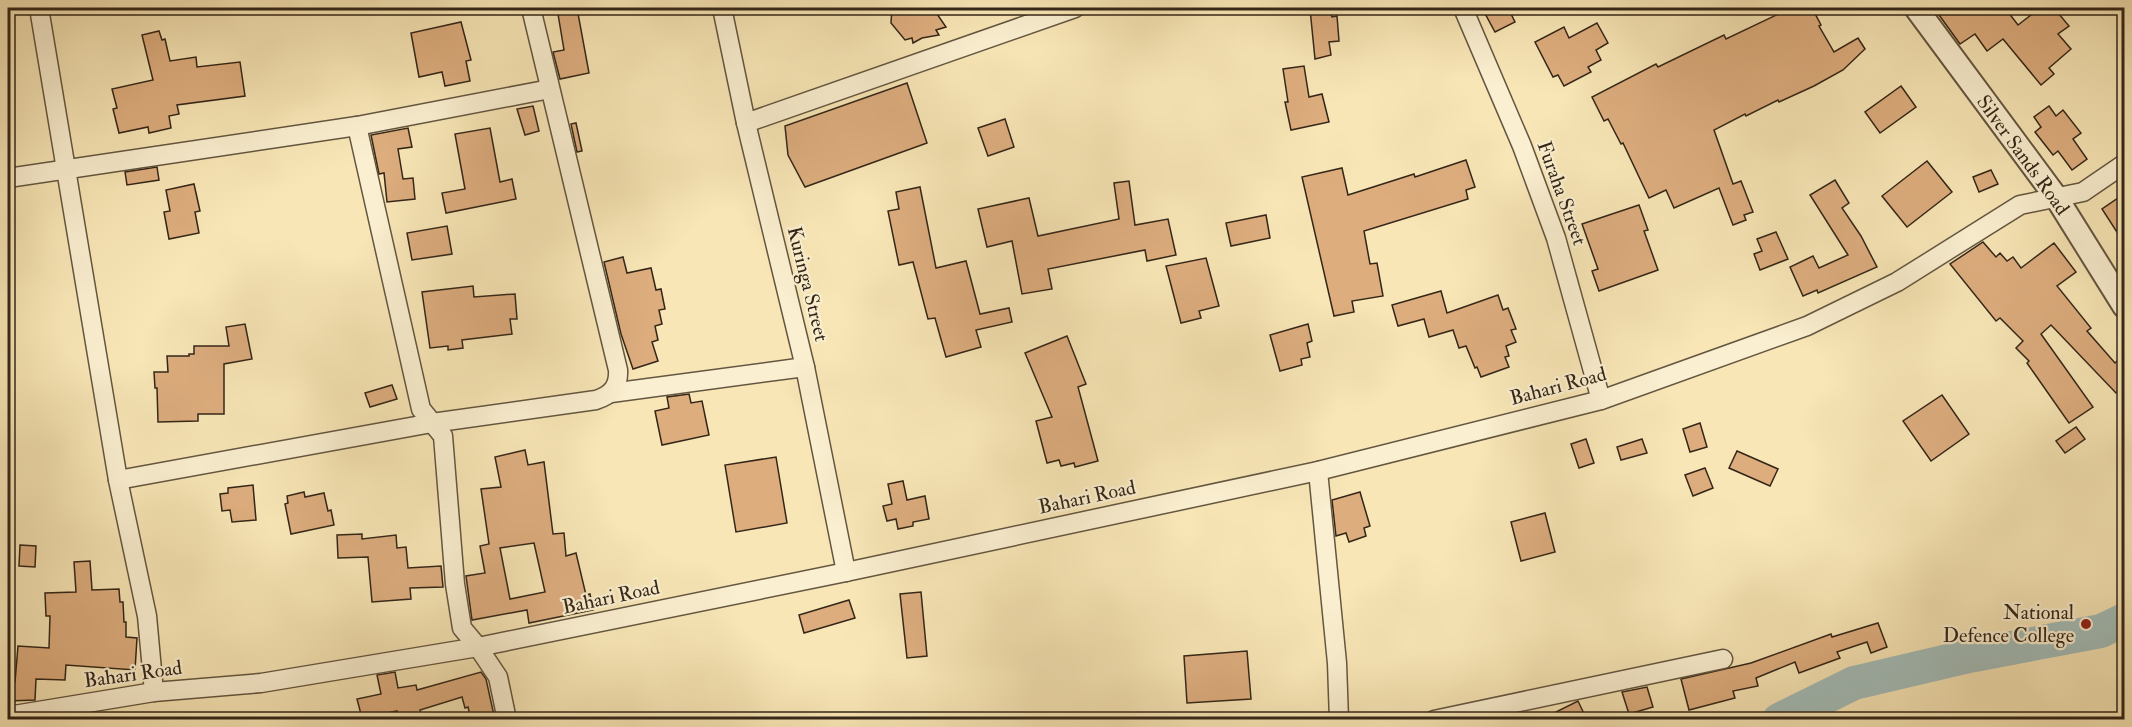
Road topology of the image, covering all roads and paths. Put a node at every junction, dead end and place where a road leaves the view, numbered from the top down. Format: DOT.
graph roads {
  1 [pos="39,8"];
  2 [pos="531,8"];
  3 [pos="722,8"];
  4 [pos="1071,8"];
  5 [pos="1463,8"];
  6 [pos="1916,8"];
  7 [pos="550,89"];
  8 [pos="746,123"];
  9 [pos="357,126"];
  10 [pos="2124,164"];
  11 [pos="66,168"];
  12 [pos="8,178"];
  13 [pos="2055,197"];
  14 [pos="2124,306"];
  15 [pos="805,367"];
  16 [pos="611,393"];
  17 [pos="1601,400"];
  18 [pos="432,423"];
  19 [pos="1318,471"];
  20 [pos="118,480"];
  21 [pos="846,572"];
  22 [pos="478,647"];
  23 [pos="1724,659"];
  24 [pos="154,692"];
  25 [pos="8,716"];
  26 [pos="507,720"];
  27 [pos="1339,720"];
  28 [pos="1434,720"];
  1 -- 11 [label="street"];
  2 -- 7 [label="street"];
  3 -- 8 [label="street, Kuringa Street"];
  4 -- 8 [label="street"];
  5 -- 17 [label="street, Furaha Street"];
  6 -- 13 [label="street, Silver Sands Road"];
  7 -- 9 [label="street"];
  7 -- 16 [label="street"];
  8 -- 15 [label="street, Kuringa Street"];
  9 -- 11 [label="street"];
  9 -- 18 [label="street"];
  10 -- 13 [label="street, Bahari Road"];
  11 -- 12 [label="street"];
  11 -- 20 [label="street"];
  13 -- 14 [label="street, Silver Sands Road"];
  13 -- 17 [label="street, Bahari Road"];
  15 -- 16 [label="street"];
  15 -- 21 [label="street, Kuringa Street"];
  16 -- 18 [label="street"];
  17 -- 19 [label="street, Bahari Road"];
  18 -- 20 [label="street"];
  18 -- 22 [label="street"];
  19 -- 21 [label="street, Bahari Road"];
  19 -- 27 [label="street"];
  20 -- 24 [label="street"];
  21 -- 22 [label="street, Bahari Road"];
  22 -- 24 [label="street, Bahari Road"];
  22 -- 26 [label="street"];
  23 -- 28 [label="street"];
  24 -- 25 [label="street, Bahari Road"];
}
